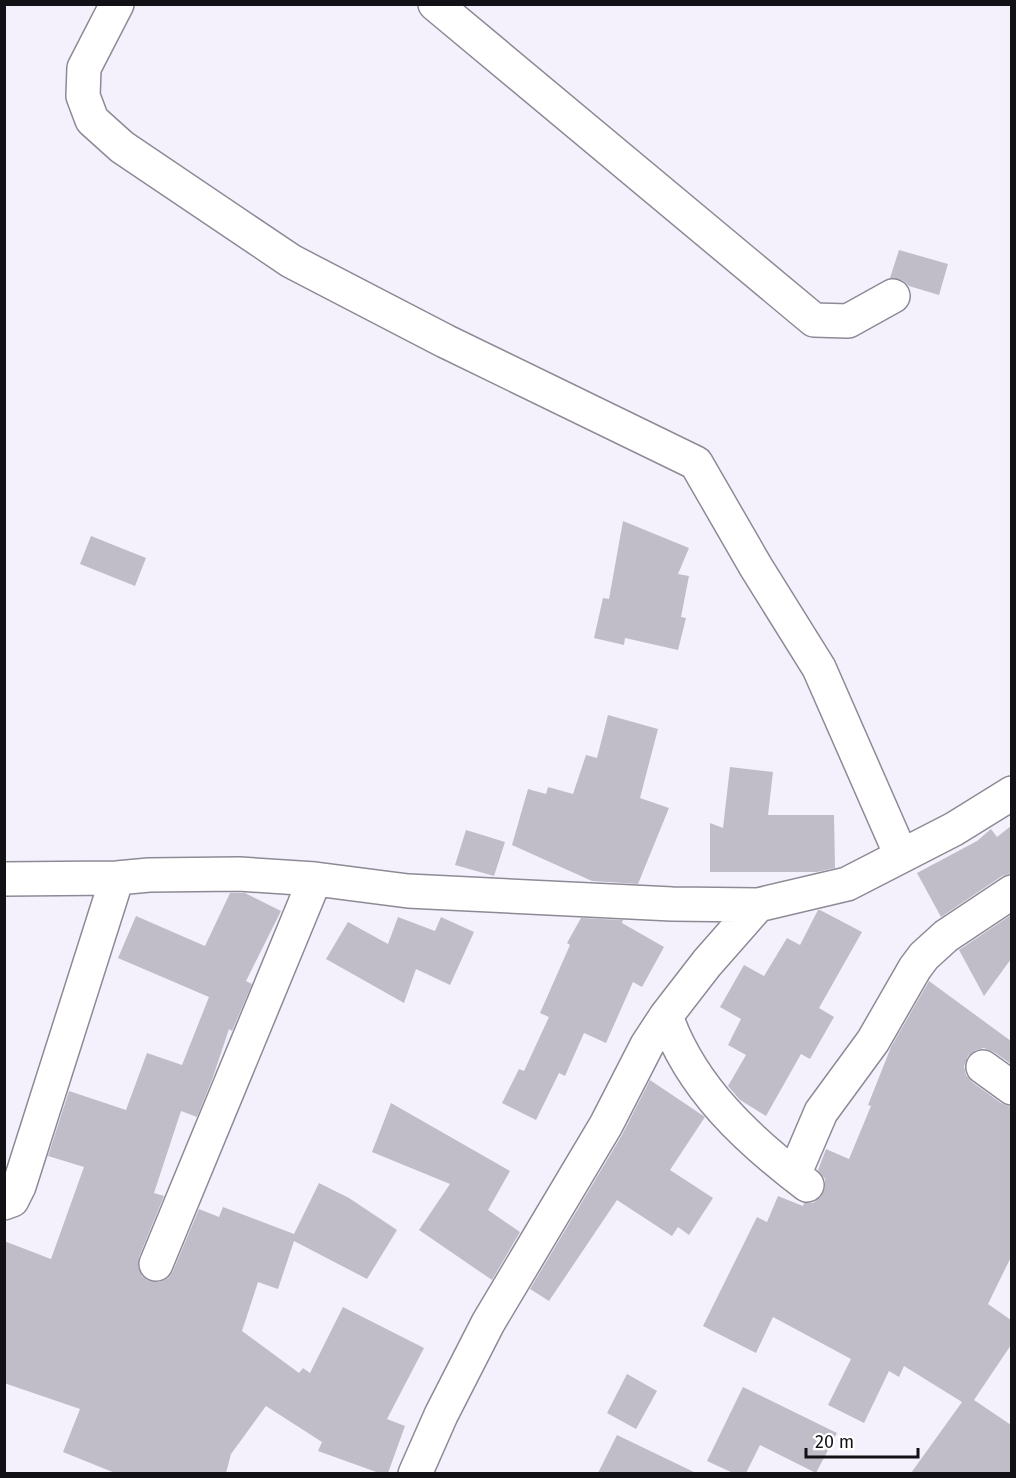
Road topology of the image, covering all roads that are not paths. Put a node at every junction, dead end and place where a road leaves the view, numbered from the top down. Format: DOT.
graph roads {
  1 [pos="117,4"];
  2 [pos="435,4"];
  3 [pos="892,296"];
  4 [pos="1011,793"];
  5 [pos="891,860"];
  6 [pos="117,878"];
  7 [pos="4,879"];
  8 [pos="315,879"];
  9 [pos="1011,892"];
  10 [pos="758,905"];
  11 [pos="666,1016"];
  12 [pos="983,1066"];
  13 [pos="1011,1088"];
  14 [pos="4,1203"];
  15 [pos="156,1264"];
  16 [pos="415,1473"];
  1 -- 5 [label="street"];
  2 -- 3 [label="street"];
  4 -- 5 [label="street"];
  5 -- 10 [label="street"];
  6 -- 7 [label="street"];
  6 -- 8 [label="street"];
  6 -- 14 [label="street"];
  8 -- 10 [label="street"];
  8 -- 15 [label="street"];
  9 -- 11 [label="street"];
  10 -- 11 [label="street"];
  11 -- 16 [label="street"];
  12 -- 13 [label="street"];
}
